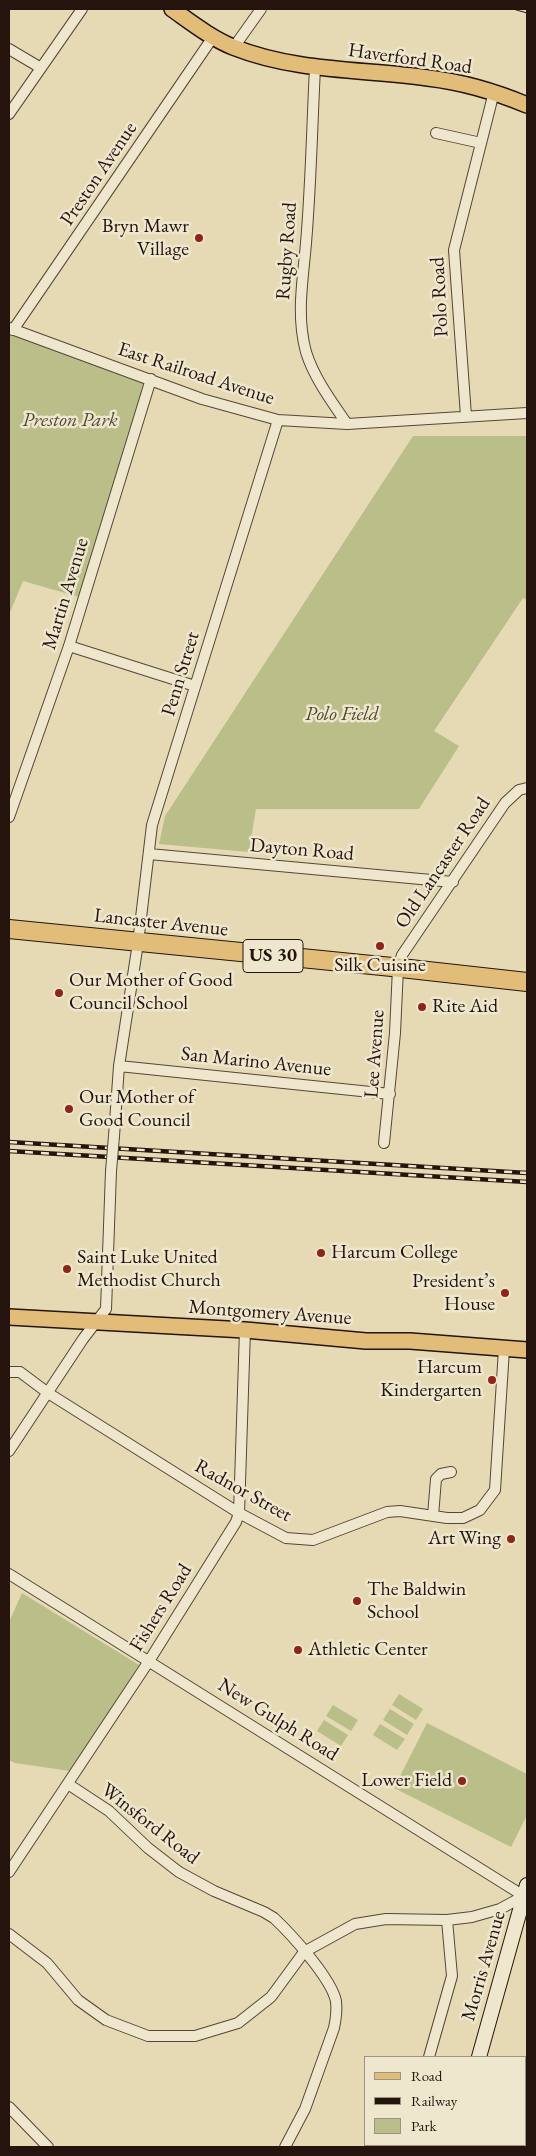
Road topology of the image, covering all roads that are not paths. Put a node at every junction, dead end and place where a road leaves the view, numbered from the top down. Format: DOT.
graph roads {
  1 [pos="82,9"];
  2 [pos="172,9"];
  3 [pos="261,9"];
  4 [pos="213,37"];
  5 [pos="234,47"];
  6 [pos="9,49"];
  7 [pos="41,68"];
  8 [pos="315,68"];
  9 [pos="494,92"];
  10 [pos="527,105"];
  11 [pos="9,114"];
  12 [pos="436,133"];
  13 [pos="481,143"];
  14 [pos="11,329"];
  15 [pos="151,379"];
  16 [pos="527,413"];
  17 [pos="466,416"];
  18 [pos="278,420"];
  19 [pos="348,424"];
  20 [pos="69,646"];
  21 [pos="195,686"];
  22 [pos="527,788"];
  23 [pos="9,817"];
  24 [pos="149,854"];
  25 [pos="453,882"];
  26 [pos="9,929"];
  27 [pos="138,943"];
  28 [pos="398,968"];
  29 [pos="527,982"];
  30 [pos="119,1066"];
  31 [pos="390,1094"];
  32 [pos="384,1143"];
  33 [pos="9,1317"];
  34 [pos="96,1322"];
  35 [pos="245,1330"];
  36 [pos="504,1349"];
  37 [pos="527,1350"];
  38 [pos="9,1372"];
  39 [pos="48,1393"];
  40 [pos="9,1451"];
  41 [pos="451,1472"];
  42 [pos="239,1513"];
  43 [pos="433,1516"];
  44 [pos="9,1574"];
  45 [pos="149,1661"];
  46 [pos="68,1784"];
  47 [pos="10,1865"];
  48 [pos="526,1893"];
  49 [pos="447,1920"];
  50 [pos="9,1934"];
  51 [pos="304,1952"];
  52 [pos="429,2056"];
  53 [pos="479,2056"];
  54 [pos="9,2107"];
  55 [pos="48,2147"];
  56 [pos="284,2147"];
  1 -- 7 [label="street"];
  2 -- 4 [label="main road, Haverford Road"];
  3 -- 5 [label="street"];
  4 -- 5 [label="main road, Haverford Road"];
  4 -- 14 [label="street, Preston Avenue"];
  5 -- 8 [label="main road, Haverford Road"];
  6 -- 7 [label="street"];
  7 -- 11 [label="street"];
  8 -- 9 [label="main road, Haverford Road"];
  8 -- 19 [label="street, Rugby Road"];
  9 -- 10 [label="main road, Haverford Road"];
  9 -- 13 [label="street, Polo Road"];
  12 -- 13 [label="street"];
  13 -- 17 [label="street, Polo Road"];
  14 -- 15 [label="street, East Railroad Avenue"];
  15 -- 18 [label="street, East Railroad Avenue"];
  15 -- 20 [label="street, Martin Avenue"];
  16 -- 17 [label="street, East Railroad Avenue"];
  17 -- 19 [label="street, East Railroad Avenue"];
  18 -- 19 [label="street, East Railroad Avenue"];
  18 -- 21 [label="street, Penn Street"];
  20 -- 21 [label="street"];
  20 -- 23 [label="street, Martin Avenue"];
  21 -- 24 [label="street, Penn Street"];
  22 -- 25 [label="street, Old Lancaster Road"];
  24 -- 25 [label="street, Dayton Road"];
  24 -- 27 [label="street, Penn Street"];
  25 -- 28 [label="street, Old Lancaster Road"];
  26 -- 27 [label="highway, Lancaster Avenue / US 30"];
  27 -- 28 [label="highway, Lancaster Avenue / US 30"];
  27 -- 30 [label="street, Penn Street"];
  28 -- 29 [label="highway, US 30"];
  28 -- 31 [label="street, Lee Avenue"];
  30 -- 31 [label="street, San Marino Avenue"];
  30 -- 34 [label="street, Penn Street, bridge"];
  31 -- 32 [label="street, Lee Avenue"];
  33 -- 34 [label="main road, Montgomery Avenue"];
  34 -- 35 [label="main road, Montgomery Avenue"];
  34 -- 39 [label="street, Penn Street"];
  35 -- 36 [label="main road, Montgomery Avenue"];
  35 -- 42 [label="street, Fishers Road"];
  36 -- 37 [label="main road, Montgomery Avenue"];
  36 -- 43 [label="street, Radnor Street"];
  38 -- 39 [label="street, Radnor Street"];
  39 -- 40 [label="street, Penn Street"];
  39 -- 42 [label="street, Radnor Street"];
  41 -- 43 [label="street"];
  42 -- 43 [label="street, Radnor Street"];
  42 -- 45 [label="street, Fishers Road"];
  44 -- 45 [label="street, New Gulph Road"];
  45 -- 46 [label="street, Fishers Road"];
  45 -- 48 [label="street, New Gulph Road"];
  46 -- 47 [label="street, Fishers Road"];
  46 -- 51 [label="street, Winsford Road"];
  48 -- 49 [label="street"];
  48 -- 53 [label="street, Morris Avenue"];
  49 -- 51 [label="street"];
  49 -- 52 [label="street"];
  50 -- 51 [label="street"];
  51 -- 56 [label="street, Winsford Road"];
  54 -- 55 [label="street"];
}
